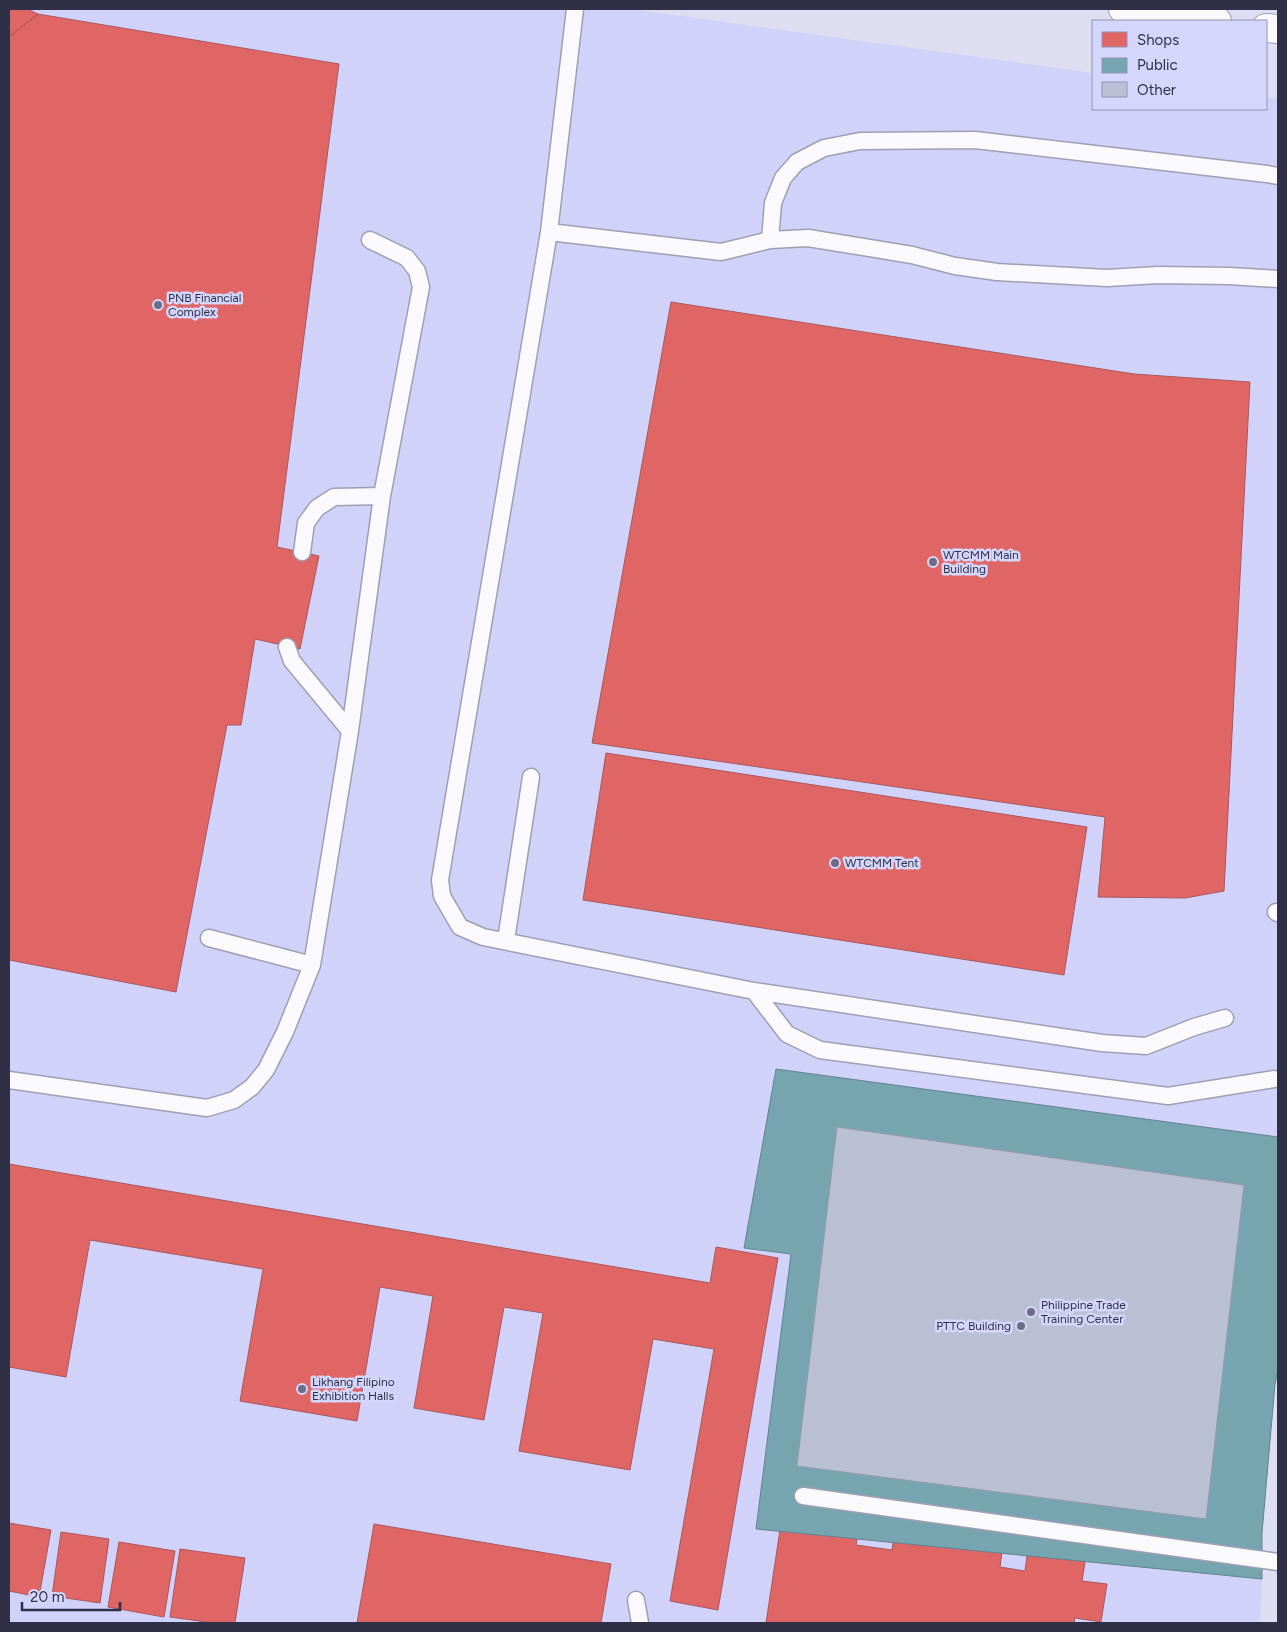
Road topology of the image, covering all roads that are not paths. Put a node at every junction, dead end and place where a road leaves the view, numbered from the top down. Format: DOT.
graph roads {
  1 [pos="574,9"];
  2 [pos="1122,9"];
  3 [pos="1209,20"];
  4 [pos="1278,176"];
  5 [pos="550,232"];
  6 [pos="370,240"];
  7 [pos="770,240"];
  8 [pos="1278,279"];
  9 [pos="382,496"];
  10 [pos="302,552"];
  11 [pos="287,646"];
  12 [pos="350,731"];
  13 [pos="531,778"];
  14 [pos="209,938"];
  15 [pos="506,940"];
  16 [pos="312,966"];
  17 [pos="754,991"];
  18 [pos="1225,1018"];
  19 [pos="1274,1079"];
  20 [pos="9,1080"];
  21 [pos="803,1496"];
  22 [pos="1278,1562"];
  23 [pos="636,1600"];
  24 [pos="640,1623"];
  1 -- 5 [label="lane"];
  2 -- 3 [label="main road"];
  4 -- 7 [label="lane"];
  5 -- 7 [label="lane"];
  5 -- 15 [label="lane"];
  6 -- 9 [label="lane"];
  7 -- 8 [label="lane"];
  9 -- 10 [label="lane"];
  9 -- 12 [label="lane"];
  11 -- 12 [label="lane"];
  12 -- 16 [label="lane"];
  13 -- 15 [label="lane"];
  14 -- 16 [label="lane"];
  15 -- 17 [label="lane"];
  16 -- 20 [label="lane"];
  17 -- 18 [label="lane"];
  17 -- 19 [label="lane"];
  21 -- 22 [label="lane"];
  23 -- 24 [label="lane"];
}
